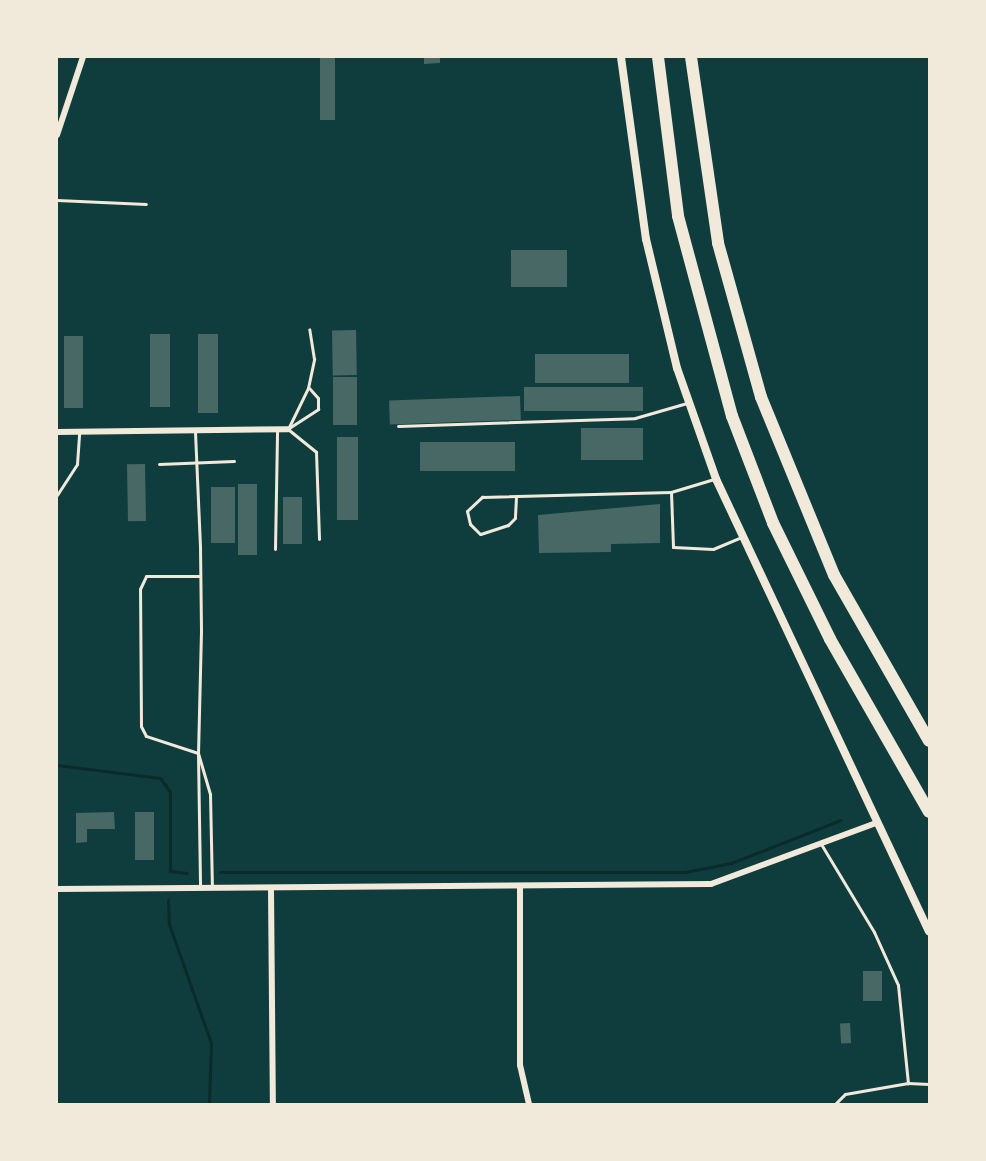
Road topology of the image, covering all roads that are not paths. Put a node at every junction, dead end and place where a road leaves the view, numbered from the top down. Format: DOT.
graph roads {
  1 [pos="83,57"];
  2 [pos="621,57"];
  3 [pos="658,57"];
  4 [pos="691,57"];
  5 [pos="57,135"];
  6 [pos="57,200"];
  7 [pos="147,204"];
  8 [pos="309,329"];
  9 [pos="308,388"];
  10 [pos="689,402"];
  11 [pos="398,426"];
  12 [pos="277,429"];
  13 [pos="288,429"];
  14 [pos="195,430"];
  15 [pos="57,432"];
  16 [pos="79,432"];
  17 [pos="234,461"];
  18 [pos="159,464"];
  19 [pos="197,464"];
  20 [pos="716,478"];
  21 [pos="671,492"];
  22 [pos="57,495"];
  23 [pos="516,497"];
  24 [pos="741,537"];
  25 [pos="319,539"];
  26 [pos="275,549"];
  27 [pos="200,576"];
  28 [pos="929,741"];
  29 [pos="198,753"];
  30 [pos="929,812"];
  31 [pos="876,823"];
  32 [pos="821,844"];
  33 [pos="520,888"];
  34 [pos="57,889"];
  35 [pos="200,889"];
  36 [pos="212,889"];
  37 [pos="272,889"];
  38 [pos="929,931"];
  39 [pos="908,1083"];
  40 [pos="929,1084"];
  41 [pos="273,1104"];
  42 [pos="529,1104"];
  43 [pos="835,1104"];
  1 -- 5 [label="street"];
  2 -- 10 [label="street"];
  3 -- 30 [label="highway"];
  4 -- 28 [label="highway"];
  6 -- 7 [label="lane"];
  8 -- 9 [label="lane"];
  9 -- 13 [label="lane"];
  9 -- 13 [label="lane"];
  10 -- 11 [label="lane"];
  10 -- 20 [label="street"];
  12 -- 13 [label="street"];
  12 -- 14 [label="street"];
  12 -- 26 [label="lane"];
  13 -- 25 [label="lane"];
  14 -- 16 [label="street"];
  14 -- 19 [label="lane"];
  15 -- 16 [label="street"];
  16 -- 22 [label="lane"];
  17 -- 19 [label="lane"];
  18 -- 19 [label="lane"];
  19 -- 27 [label="lane"];
  20 -- 21 [label="lane"];
  20 -- 24 [label="street"];
  21 -- 23 [label="lane"];
  21 -- 24 [label="lane"];
  23 -- 23 [label="lane"];
  24 -- 31 [label="street"];
  27 -- 29 [label="lane"];
  27 -- 29 [label="lane"];
  29 -- 35 [label="lane"];
  29 -- 36 [label="lane"];
  31 -- 32 [label="street"];
  31 -- 38 [label="street"];
  32 -- 33 [label="street"];
  32 -- 39 [label="lane"];
  33 -- 37 [label="street"];
  33 -- 42 [label="street"];
  34 -- 35 [label="street"];
  35 -- 36 [label="street"];
  36 -- 37 [label="street"];
  37 -- 41 [label="street"];
  39 -- 40 [label="lane"];
  39 -- 43 [label="lane"];
}
